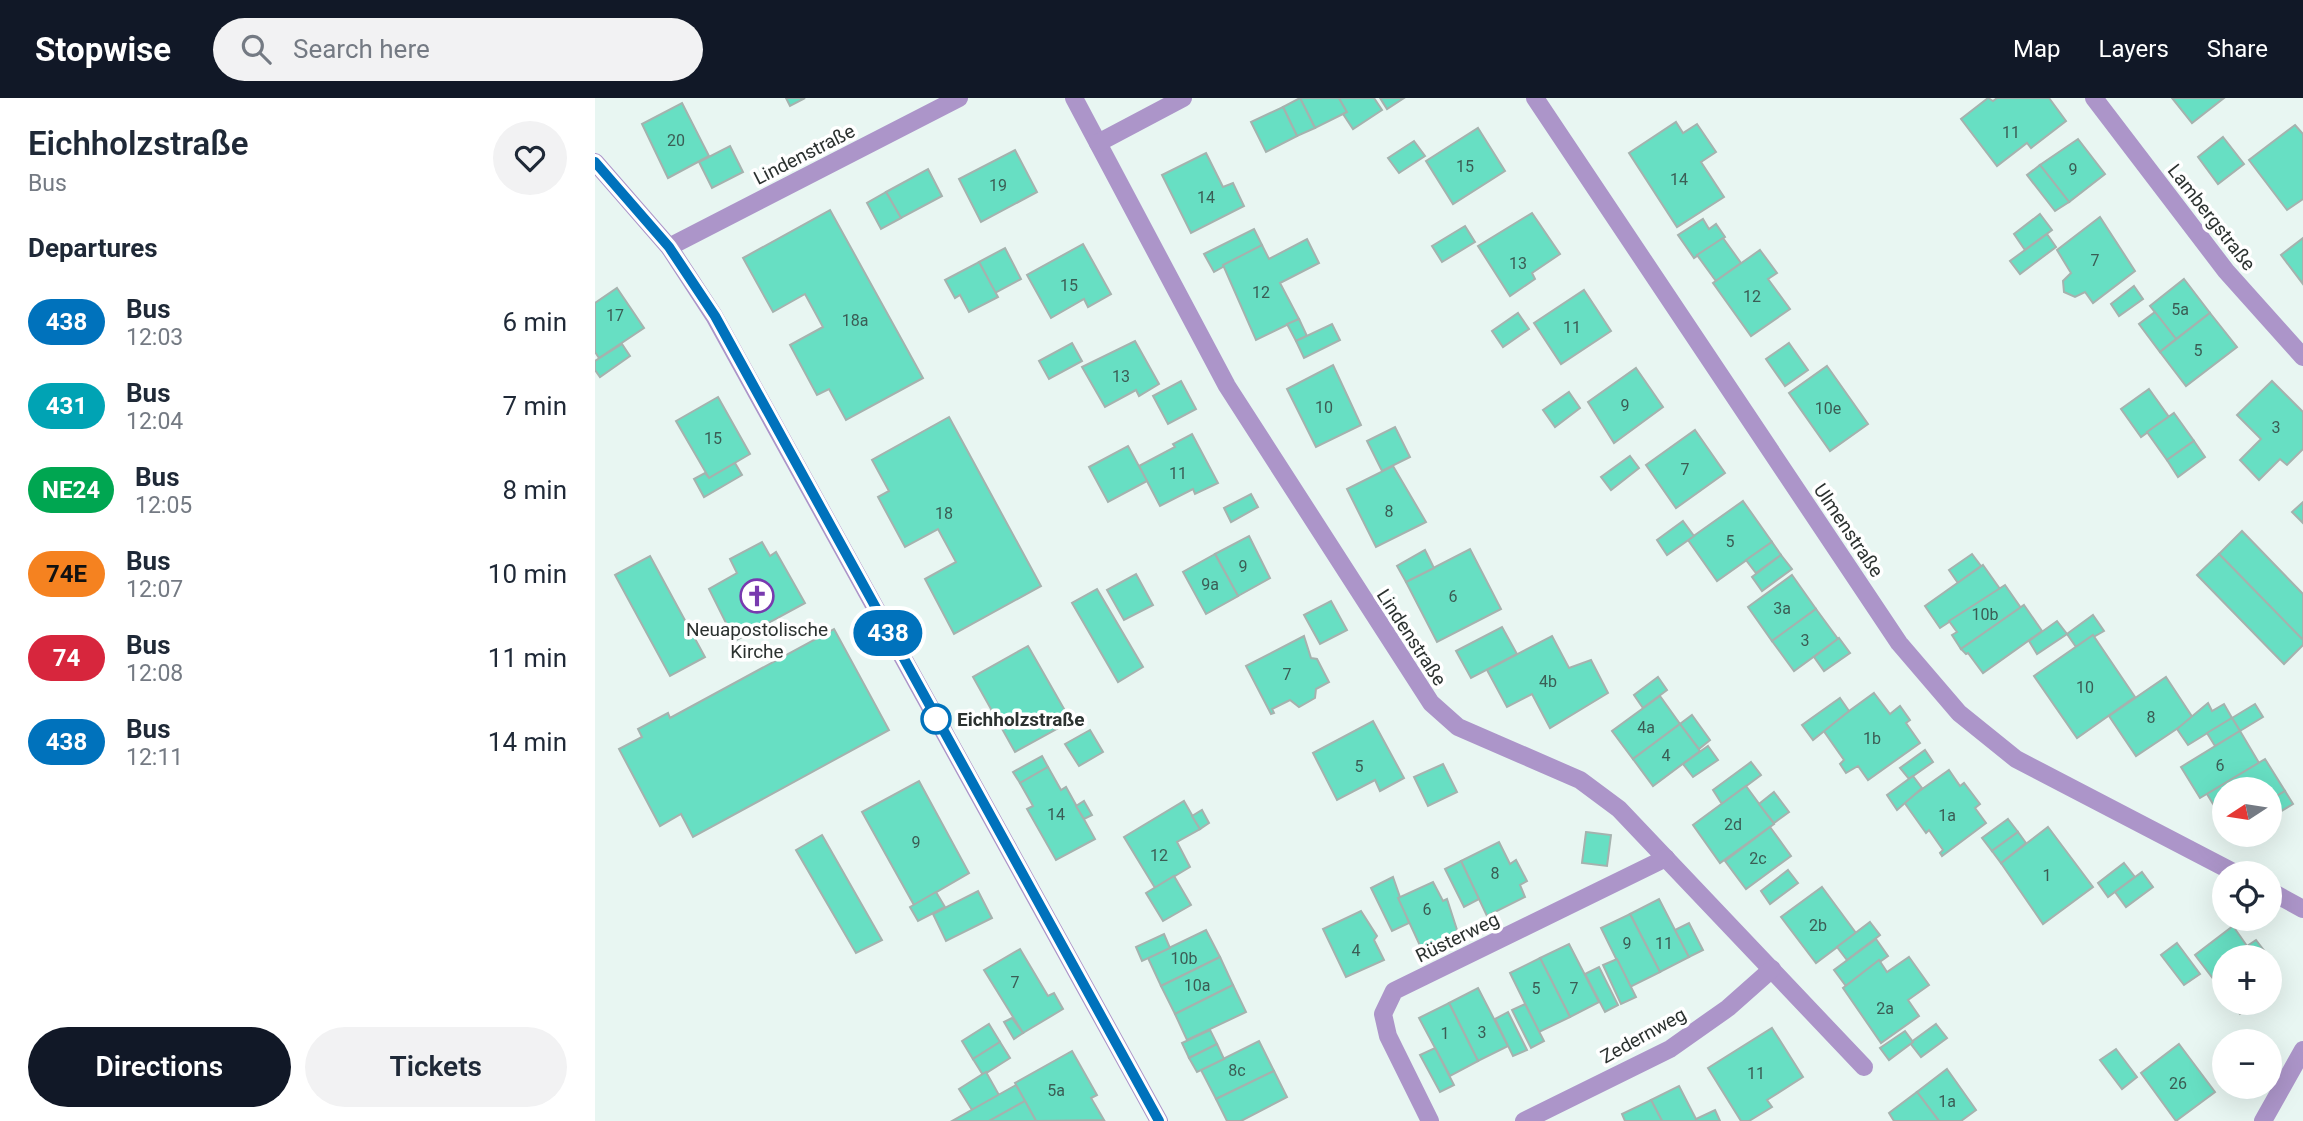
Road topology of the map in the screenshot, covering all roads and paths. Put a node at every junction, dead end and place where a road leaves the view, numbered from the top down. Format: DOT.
graph roads {
  1 [pos="959,98"];
  2 [pos="1074,98"];
  3 [pos="1183,98"];
  4 [pos="1535,98"];
  5 [pos="2094,98"];
  6 [pos="926,106"];
  7 [pos="1098,143"];
  8 [pos="595,162"];
  9 [pos="669,247"];
  10 [pos="2303,357"];
  11 [pos="1666,858"];
  12 [pos="2212,861"];
  13 [pos="2282,898"];
  14 [pos="2303,909"];
  15 [pos="1772,969"];
  16 [pos="2303,1050"];
  17 [pos="1864,1067"];
  18 [pos="1159,1121"];
  19 [pos="1430,1121"];
  20 [pos="1524,1121"];
  21 [pos="2263,1121"];
  1 -- 6 [label="street, Lindenstraße"];
  2 -- 7 [label="street, Lindenstraße"];
  3 -- 7 [label="street"];
  4 -- 12 [label="street, Ulmenstraße"];
  5 -- 10 [label="street, Lambergstraße"];
  6 -- 9 [label="street, Lindenstraße"];
  7 -- 11 [label="street, Lindenstraße"];
  8 -- 9 [label="street"];
  9 -- 18 [label="street"];
  11 -- 15 [label="street, Lindenstraße"];
  11 -- 19 [label="street, Rüsterweg"];
  13 -- 14 [label="street"];
  15 -- 17 [label="street, Lindenstraße"];
  15 -- 20 [label="street, Zedernweg"];
  16 -- 21 [label="street"];
}
